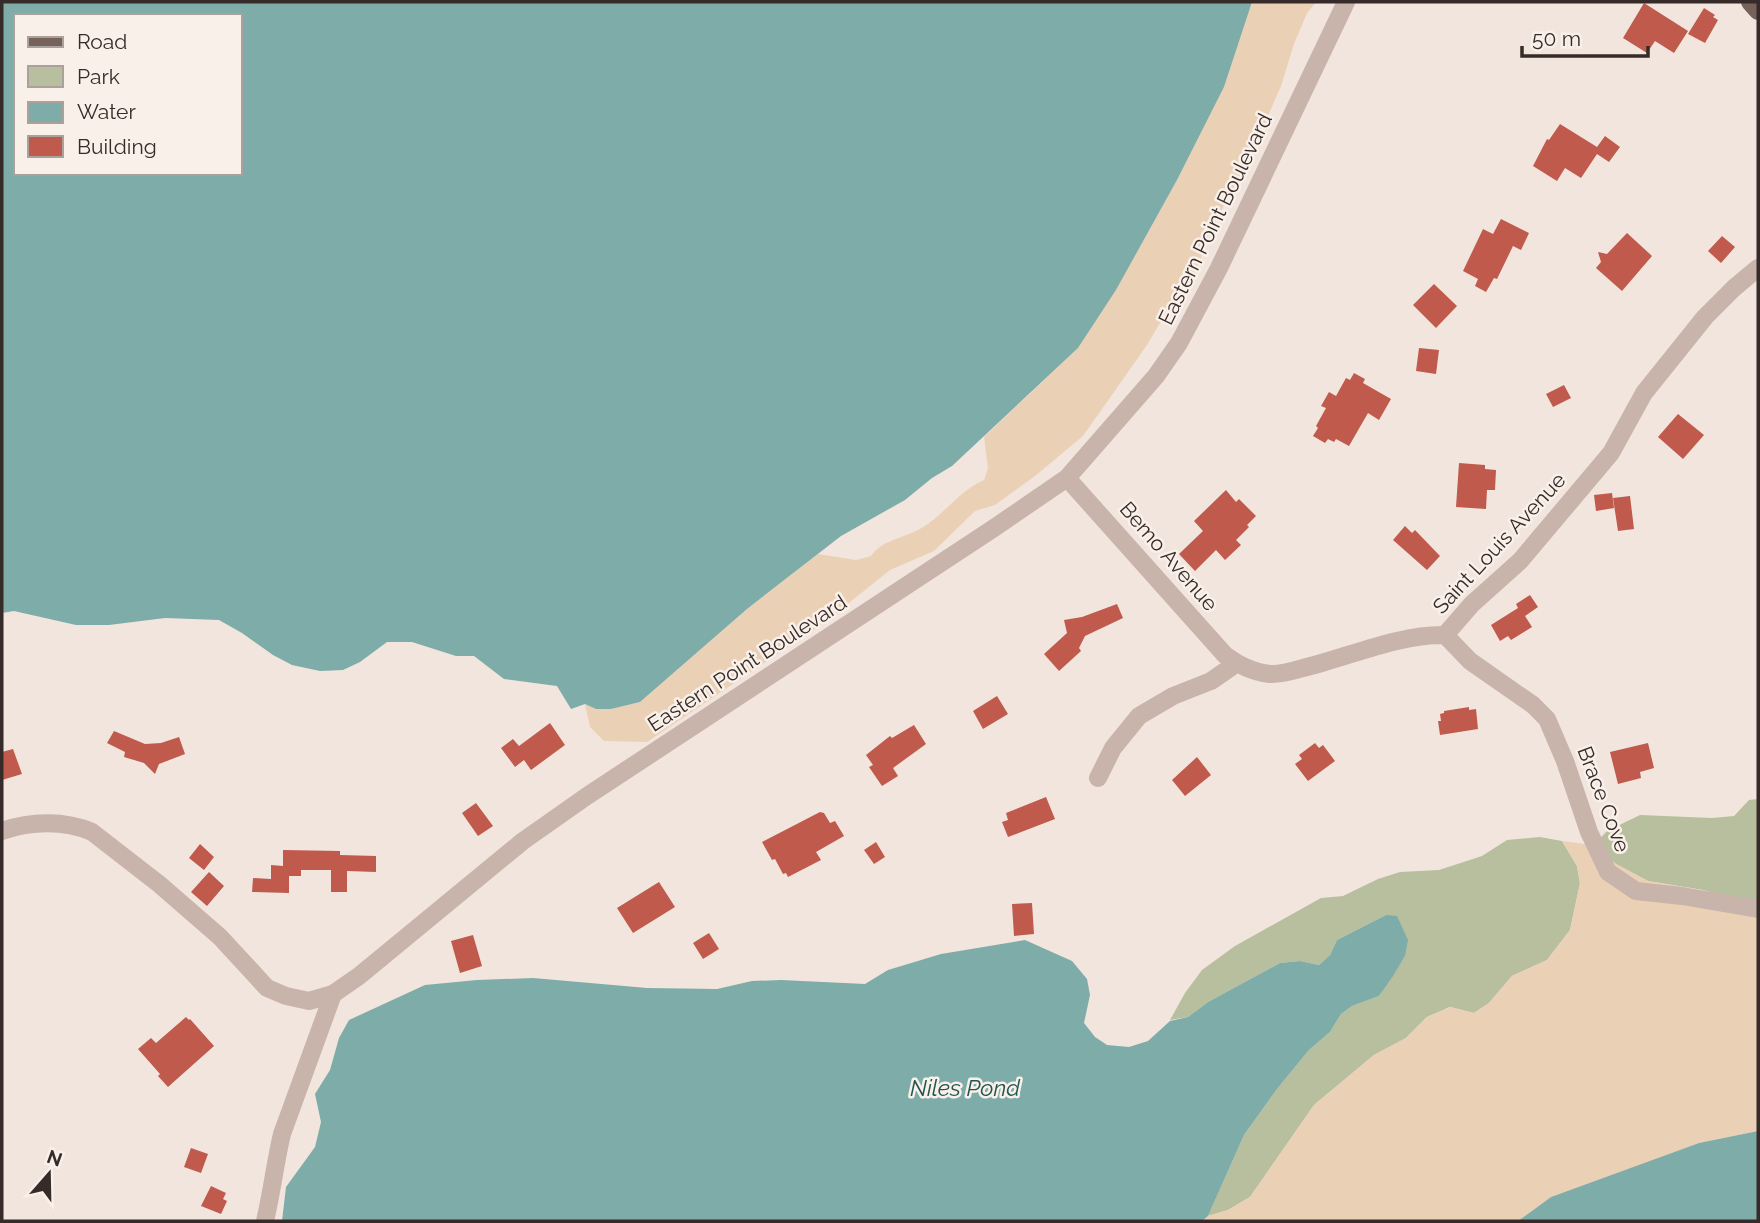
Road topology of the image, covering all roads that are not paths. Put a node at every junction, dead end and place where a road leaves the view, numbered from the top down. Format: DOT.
graph roads {
  1 [pos="1346,2"];
  2 [pos="1750,2"];
  3 [pos="1758,11"];
  4 [pos="1758,268"];
  5 [pos="1067,478"];
  6 [pos="1445,635"];
  7 [pos="1237,663"];
  8 [pos="1098,778"];
  9 [pos="2,831"];
  10 [pos="1758,909"];
  11 [pos="333,994"];
  12 [pos="265,1221"];
  1 -- 5 [label="street, Eastern Point Boulevard"];
  2 -- 3 [label="main road"];
  4 -- 6 [label="street, Saint Louis Avenue"];
  5 -- 7 [label="street, Bemo Avenue"];
  5 -- 11 [label="street, Eastern Point Boulevard"];
  6 -- 7 [label="street, Saint Louis Avenue"];
  6 -- 10 [label="street, Brace Cove"];
  7 -- 8 [label="street"];
  9 -- 11 [label="street, Eastern Point Boulevard"];
  11 -- 12 [label="street"];
}
